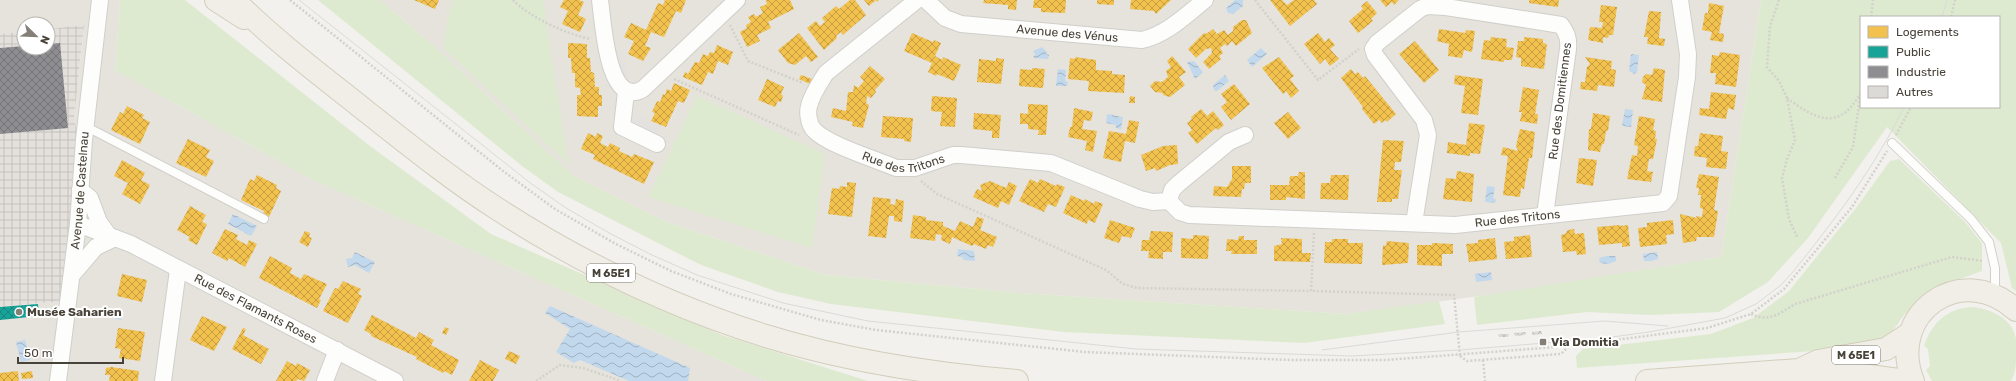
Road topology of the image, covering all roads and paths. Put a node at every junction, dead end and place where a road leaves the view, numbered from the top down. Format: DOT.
graph roads {
  1 [pos="100,0"];
  2 [pos="216,0"];
  3 [pos="234,0"];
  4 [pos="290,0"];
  5 [pos="513,0"];
  6 [pos="600,0"];
  7 [pos="737,0"];
  8 [pos="917,0"];
  9 [pos="926,0"];
  10 [pos="1205,0"];
  11 [pos="1255,0"];
  12 [pos="1680,0"];
  13 [pos="1779,0"];
  14 [pos="1874,0"];
  15 [pos="1955,0"];
  16 [pos="724,11"];
  17 [pos="1871,16"];
  18 [pos="1951,16"];
  19 [pos="265,31"];
  20 [pos="606,41"];
  21 [pos="1373,49"];
  22 [pos="659,72"];
  23 [pos="816,89"];
  24 [pos="626,92"];
  25 [pos="1860,94"];
  26 [pos="1787,98"];
  27 [pos="1860,99"];
  28 [pos="1910,108"];
  29 [pos="85,126"];
  30 [pos="1245,136"];
  31 [pos="822,138"];
  32 [pos="1892,143"];
  33 [pos="657,144"];
  34 [pos="907,169"];
  35 [pos="1835,178"];
  36 [pos="80,190"];
  37 [pos="1169,201"];
  38 [pos="1544,215"];
  39 [pos="264,219"];
  40 [pos="1314,221"];
  41 [pos="1414,223"];
  42 [pos="77,230"];
  43 [pos="112,237"];
  44 [pos="1797,237"];
  45 [pos="96,247"];
  46 [pos="1994,262"];
  47 [pos="178,270"];
  48 [pos="72,276"];
  49 [pos="1311,291"];
  50 [pos="1995,294"];
  51 [pos="2016,310"];
  52 [pos="1751,314"];
  53 [pos="1909,334"];
  54 [pos="1569,346"];
  55 [pos="337,350"];
  56 [pos="1460,356"];
  57 [pos="1483,360"];
  58 [pos="1799,370"];
  59 [pos="58,381"];
  60 [pos="164,381"];
  61 [pos="325,381"];
  62 [pos="395,381"];
  63 [pos="536,381"];
  64 [pos="621,381"];
  65 [pos="1017,381"];
  66 [pos="1485,381"];
  67 [pos="1647,381"];
  68 [pos="1906,381"];
  69 [pos="1913,381"];
  1 -- 29 [label="street, Avenue de Castelnau"];
  2 -- 19 [label="main road, M 65E1"];
  3 -- 19 [label="main road, M 65E1"];
  4 -- 56 [label="path"];
  5 -- 20 [label="path"];
  6 -- 20 [label="street"];
  7 -- 16 [label="street"];
  8 -- 23 [label="street"];
  9 -- 10 [label="street, Avenue des Vénus"];
  11 -- 21 [label="path"];
  12 -- 38 [label="street, Rue des Tritons"];
  13 -- 26 [label="path"];
  14 -- 17 [label="path"];
  15 -- 18 [label="path"];
  16 -- 22 [label="street"];
  16 -- 23 [label="path"];
  19 -- 65 [label="main road, M 65E1"];
  20 -- 24 [label="street"];
  21 -- 38 [label="street, Rue des Domitiennes"];
  21 -- 41 [label="street"];
  22 -- 24 [label="street"];
  22 -- 31 [label="path"];
  23 -- 31 [label="street"];
  24 -- 33 [label="street"];
  25 -- 26 [label="path"];
  26 -- 44 [label="path"];
  27 -- 35 [label="path"];
  28 -- 32 [label="path"];
  29 -- 36 [label="street, Avenue de Castelnau"];
  29 -- 39 [label="lane"];
  30 -- 37 [label="street"];
  31 -- 34 [label="street, Rue des Tritons"];
  32 -- 46 [label="lane"];
  32 -- 52 [label="path"];
  34 -- 37 [label="street, Rue des Tritons"];
  34 -- 49 [label="path"];
  36 -- 42 [label="street, Avenue de Castelnau"];
  36 -- 43 [label="street"];
  37 -- 40 [label="street, Rue des Tritons"];
  38 -- 41 [label="street, Rue des Tritons"];
  40 -- 41 [label="street, Rue des Tritons"];
  40 -- 49 [label="path"];
  42 -- 43 [label="street, Rue des Flamants Roses"];
  42 -- 45 [label="street"];
  42 -- 48 [label="street, Avenue de Castelnau"];
  43 -- 45 [label="street"];
  43 -- 47 [label="street, Rue des Flamants Roses"];
  45 -- 48 [label="street"];
  46 -- 50 [label="lane"];
  46 -- 52 [label="path"];
  47 -- 55 [label="street, Rue des Flamants Roses"];
  47 -- 60 [label="street"];
  48 -- 59 [label="street, Avenue de Castelnau"];
  49 -- 56 [label="path"];
  50 -- 51 [label="main road"];
  50 -- 53 [label="main road"];
  52 -- 54 [label="path"];
  53 -- 58 [label="main road, M 65E1"];
  53 -- 69 [label="main road"];
  54 -- 56 [label="path"];
  54 -- 57 [label="path"];
  55 -- 61 [label="street"];
  55 -- 62 [label="street, Rue des Flamants Roses"];
  56 -- 57 [label="path"];
  57 -- 66 [label="path"];
  58 -- 67 [label="main road, M 65E1"];
  58 -- 68 [label="main road, M 65E1"];
  63 -- 64 [label="path"];
}
